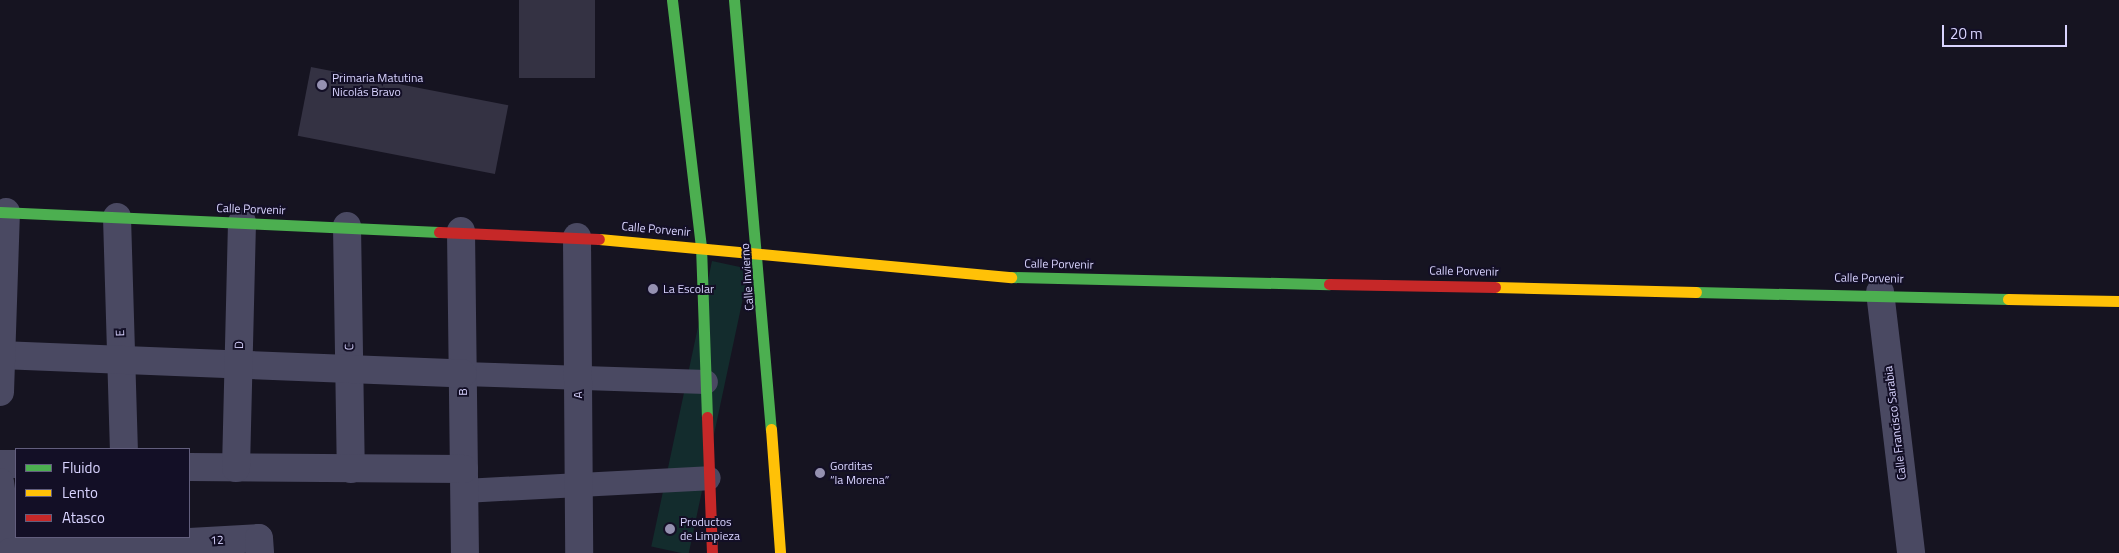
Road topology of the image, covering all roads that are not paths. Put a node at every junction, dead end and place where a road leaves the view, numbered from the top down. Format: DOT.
graph roads {
  1 [pos="672,0"];
  2 [pos="734,0"];
  3 [pos="3,212"];
  4 [pos="117,217"];
  5 [pos="242,222"];
  6 [pos="347,226"];
  7 [pos="461,231"];
  8 [pos="577,237"];
  9 [pos="701,246"];
  10 [pos="759,251"];
  11 [pos="1880,292"];
  12 [pos="2119,301"];
  13 [pos="1,355"];
  14 [pos="121,358"];
  15 [pos="238,363"];
  16 [pos="349,368"];
  17 [pos="463,374"];
  18 [pos="578,380"];
  19 [pos="706,382"];
  20 [pos="0,392"];
  21 [pos="124,448"];
  22 [pos="0,464"];
  23 [pos="15,464"];
  24 [pos="190,467"];
  25 [pos="236,468"];
  26 [pos="351,469"];
  27 [pos="710,478"];
  28 [pos="464,480"];
  29 [pos="0,482"];
  30 [pos="578,486"];
  31 [pos="10,553"];
  32 [pos="260,553"];
  33 [pos="465,553"];
  34 [pos="579,553"];
  35 [pos="712,553"];
  36 [pos="780,553"];
  37 [pos="1911,553"];
  1 -- 9 [label="street"];
  2 -- 10 [label="street, Calle Invierno"];
  3 -- 4 [label="street, Calle Porvenir"];
  3 -- 13 [label="street"];
  4 -- 5 [label="street, Calle Porvenir"];
  4 -- 14 [label="street, E"];
  5 -- 6 [label="street, Calle Porvenir"];
  5 -- 15 [label="street, D"];
  6 -- 7 [label="street, Calle Porvenir"];
  6 -- 16 [label="street, C"];
  7 -- 8 [label="street, Calle Porvenir"];
  7 -- 17 [label="street, B"];
  8 -- 9 [label="street, Calle Porvenir"];
  8 -- 18 [label="street, A"];
  9 -- 10 [label="street, Calle Porvenir"];
  9 -- 19 [label="street"];
  10 -- 11 [label="street, Calle Porvenir"];
  10 -- 36 [label="street, Calle Invierno"];
  11 -- 12 [label="street, Calle Porvenir"];
  11 -- 37 [label="street, Calle Francisco Sarabia"];
  13 -- 14 [label="street"];
  13 -- 20 [label="street"];
  14 -- 15 [label="street"];
  14 -- 21 [label="street, E"];
  15 -- 16 [label="street"];
  15 -- 25 [label="street, D"];
  16 -- 17 [label="street"];
  16 -- 26 [label="street, C"];
  17 -- 18 [label="lane"];
  17 -- 28 [label="street, B"];
  18 -- 19 [label="lane"];
  18 -- 30 [label="street, A"];
  19 -- 27 [label="street"];
  22 -- 23 [label="street"];
  24 -- 25 [label="street"];
  25 -- 26 [label="street"];
  26 -- 28 [label="street"];
  27 -- 30 [label="lane"];
  27 -- 35 [label="street"];
  28 -- 30 [label="lane"];
  28 -- 33 [label="street, B"];
  29 -- 31 [label="street"];
  30 -- 34 [label="street, A"];
  31 -- 32 [label="street, 12"];
}
